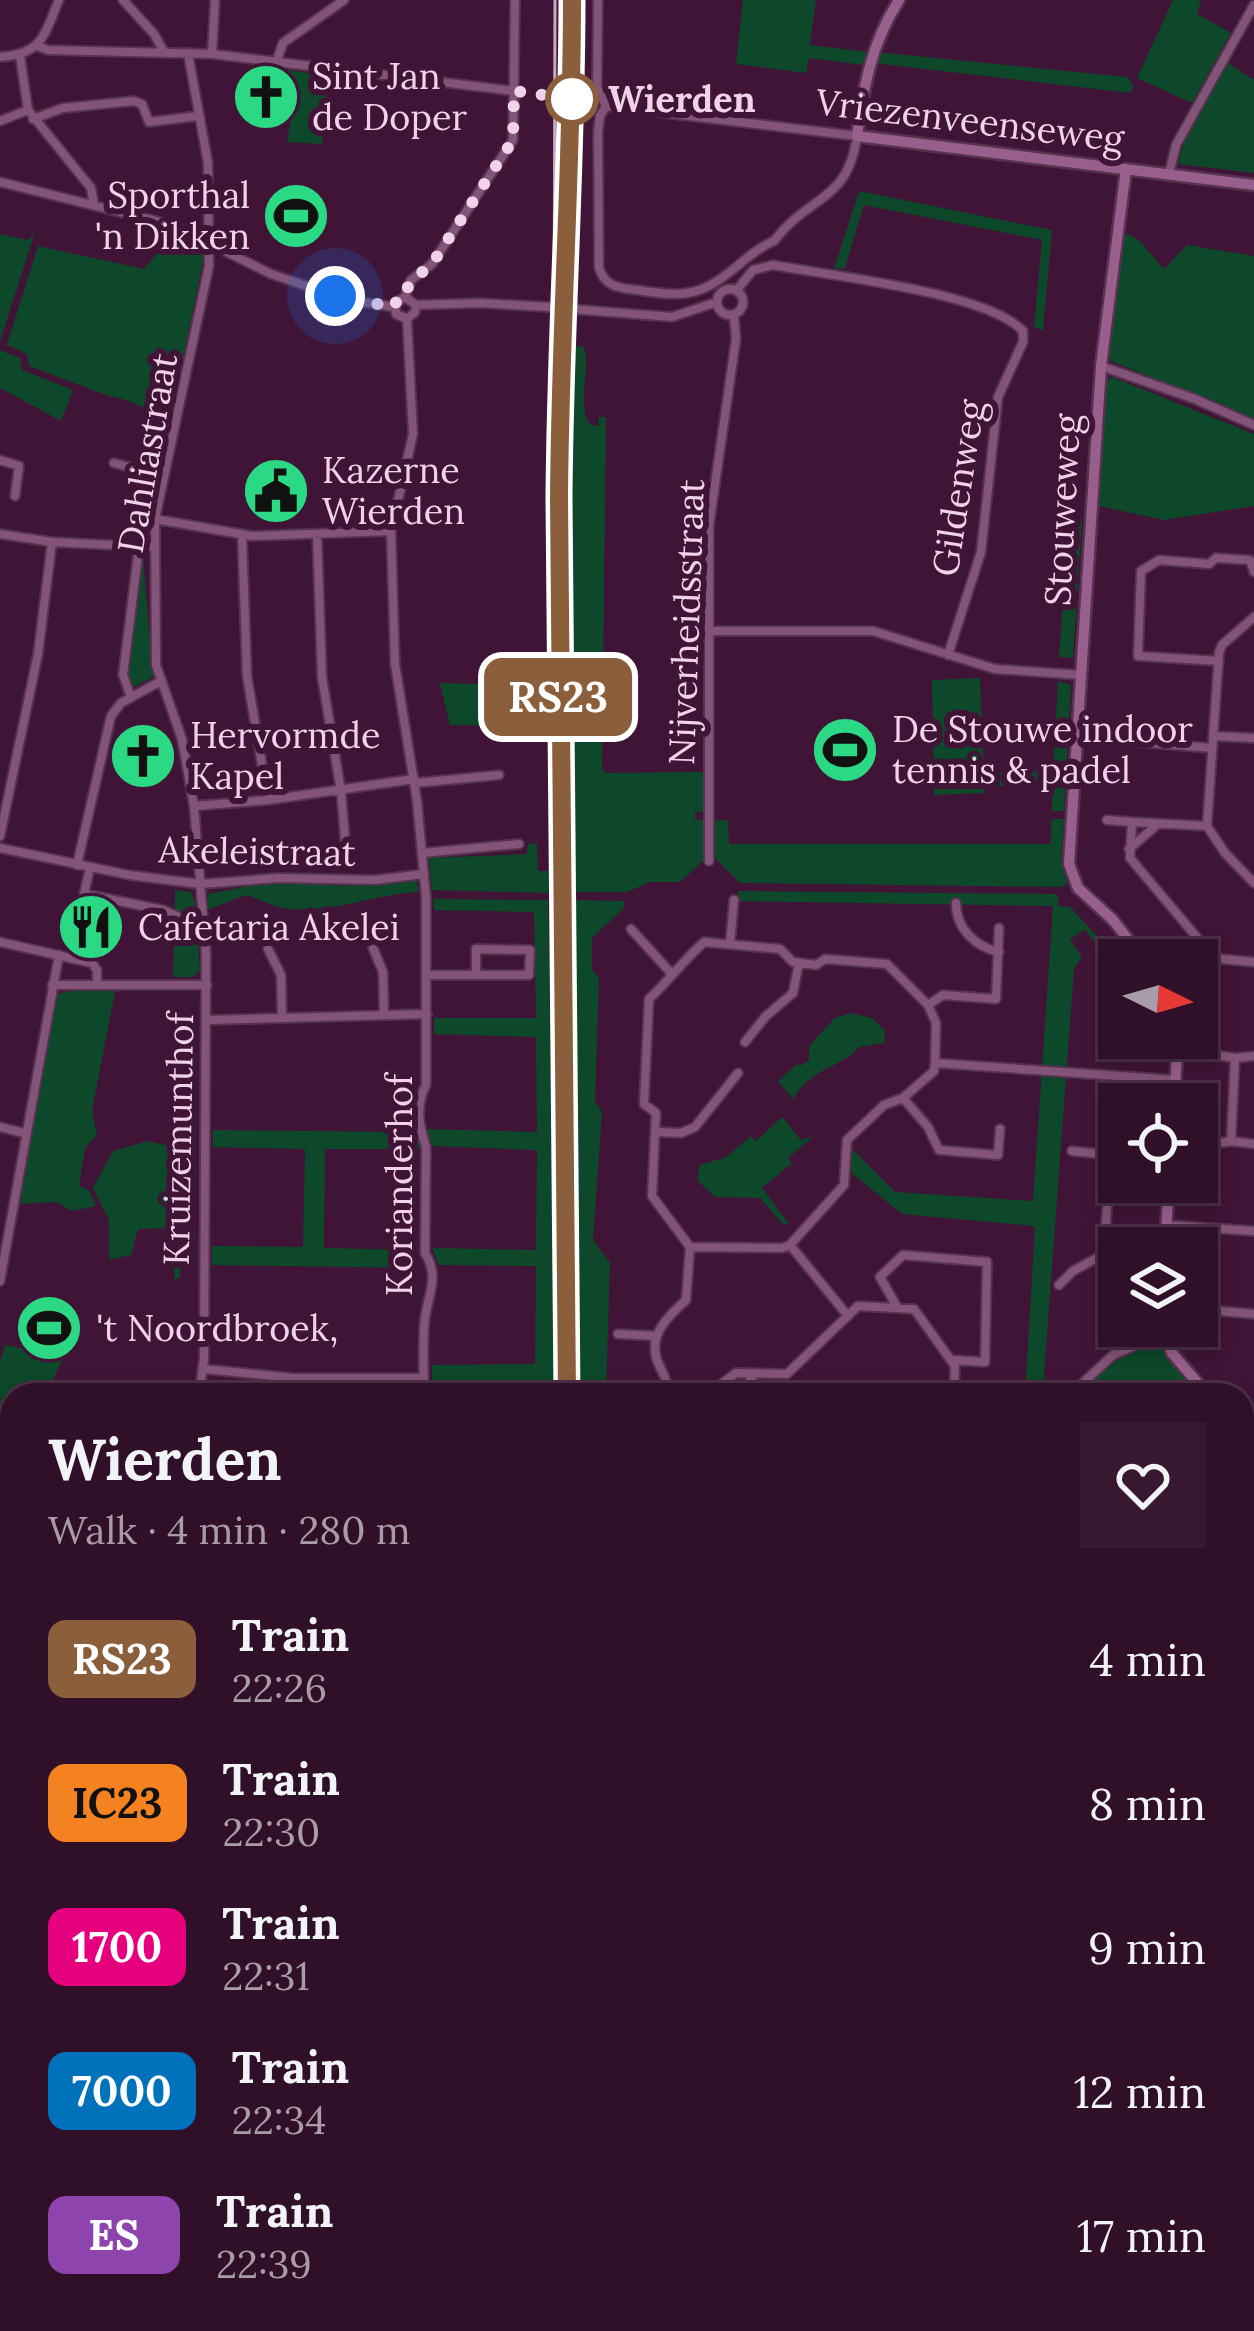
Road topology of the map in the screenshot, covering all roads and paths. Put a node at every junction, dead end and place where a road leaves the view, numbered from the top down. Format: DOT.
graph roads {
  1 [pos="59,0"];
  2 [pos="123,0"];
  3 [pos="214,0"];
  4 [pos="344,0"];
  5 [pos="515,0"];
  6 [pos="598,0"];
  7 [pos="899,0"];
  8 [pos="1254,5"];
  9 [pos="37,46"];
  10 [pos="164,52"];
  11 [pos="188,53"];
  12 [pos="212,53"];
  13 [pos="20,56"];
  14 [pos="0,57"];
  15 [pos="277,60"];
  16 [pos="514,91"];
  17 [pos="607,106"];
  18 [pos="31,115"];
  19 [pos="198,116"];
  20 [pos="0,122"];
  21 [pos="857,136"];
  22 [pos="1126,169"];
  23 [pos="1169,174"];
  24 [pos="0,182"];
  25 [pos="1254,185"];
  26 [pos="94,205"];
  27 [pos="774,241"];
  28 [pos="209,243"];
  29 [pos="768,265"];
  30 [pos="736,291"];
  31 [pos="405,297"];
  32 [pos="717,302"];
  33 [pos="416,305"];
  34 [pos="394,307"];
  35 [pos="549,307"];
  36 [pos="571,309"];
  37 [pos="734,315"];
  38 [pos="407,319"];
  39 [pos="1101,366"];
  40 [pos="1254,425"];
  41 [pos="0,460"];
  42 [pos="114,463"];
  43 [pos="164,476"];
  44 [pos="15,496"];
  45 [pos="155,519"];
  46 [pos="391,531"];
  47 [pos="0,534"];
  48 [pos="316,534"];
  49 [pos="242,536"];
  50 [pos="52,542"];
  51 [pos="139,547"];
  52 [pos="152,548"];
  53 [pos="1253,566"];
  54 [pos="1254,617"];
  55 [pos="709,631"];
  56 [pos="948,655"];
  57 [pos="1219,661"];
  58 [pos="1082,675"];
  59 [pos="159,682"];
  60 [pos="131,697"];
  61 [pos="1214,736"];
  62 [pos="1077,737"];
  63 [pos="1254,738"];
  64 [pos="1212,748"];
  65 [pos="499,775"];
  66 [pos="414,781"];
  67 [pos="341,790"];
  68 [pos="268,800"];
  69 [pos="194,806"];
  70 [pos="1108,820"];
  71 [pos="1132,822"];
  72 [pos="1158,824"];
  73 [pos="1208,826"];
  74 [pos="0,836"];
  75 [pos="519,844"];
  76 [pos="0,848"];
  77 [pos="1128,850"];
  78 [pos="422,853"];
  79 [pos="709,861"];
  80 [pos="347,863"];
  81 [pos="77,865"];
  82 [pos="90,868"];
  83 [pos="424,874"];
  84 [pos="1254,883"];
  85 [pos="200,884"];
  86 [pos="734,900"];
  87 [pos="956,903"];
  88 [pos="182,918"];
  89 [pos="1000,928"];
  90 [pos="632,929"];
  91 [pos="1123,939"];
  92 [pos="0,941"];
  93 [pos="730,944"];
  94 [pos="373,948"];
  95 [pos="268,949"];
  96 [pos="999,952"];
  97 [pos="58,955"];
  98 [pos="1254,962"];
  99 [pos="799,963"];
  100 [pos="670,972"];
  101 [pos="427,975"];
  102 [pos="476,975"];
  103 [pos="51,985"];
  104 [pos="97,985"];
  105 [pos="207,985"];
  106 [pos="928,1005"];
  107 [pos="427,1014"];
  108 [pos="384,1015"];
  109 [pos="282,1016"];
  110 [pos="207,1020"];
  111 [pos="746,1042"];
  112 [pos="1218,1055"];
  113 [pos="1254,1056"];
  114 [pos="1235,1058"];
  115 [pos="1177,1059"];
  116 [pos="935,1063"];
  117 [pos="738,1073"];
  118 [pos="1176,1080"];
  119 [pos="1176,1083"];
  120 [pos="903,1097"];
  121 [pos="0,1127"];
  122 [pos="1000,1129"];
  123 [pos="656,1132"];
  124 [pos="24,1133"];
  125 [pos="1231,1141"];
  126 [pos="1218,1143"];
  127 [pos="1254,1144"];
  128 [pos="1072,1151"];
  129 [pos="1098,1154"];
  130 [pos="1168,1203"];
  131 [pos="1166,1226"];
  132 [pos="4,1231"];
  133 [pos="1254,1231"];
  134 [pos="790,1244"];
  135 [pos="689,1247"];
  136 [pos="1098,1257"];
  137 [pos="0,1281"];
  138 [pos="1059,1286"];
  139 [pos="897,1307"];
  140 [pos="1218,1311"];
  141 [pos="1254,1314"];
  142 [pos="848,1316"];
  143 [pos="618,1334"];
  144 [pos="657,1336"];
  145 [pos="1129,1347"];
  146 [pos="1171,1347"];
  147 [pos="951,1360"];
  148 [pos="204,1369"];
  149 [pos="748,1373"];
  150 [pos="424,1378"];
  151 [pos="201,1383"];
  152 [pos="424,1383"];
  153 [pos="667,1383"];
  154 [pos="722,1383"];
  155 [pos="754,1383"];
  156 [pos="954,1383"];
  157 [pos="1083,1383"];
  158 [pos="1197,1383"];
  1 -- 9 [label="street"];
  2 -- 10 [label="street"];
  3 -- 12 [label="street"];
  4 -- 15 [label="street"];
  5 -- 16 [label="street"];
  6 -- 17 [label="street"];
  7 -- 21 [label="main road"];
  8 -- 23 [label="street"];
  9 -- 10 [label="street"];
  9 -- 13 [label="street"];
  10 -- 11 [label="street"];
  11 -- 12 [label="street"];
  11 -- 19 [label="street, Dahliastraat"];
  12 -- 15 [label="street"];
  13 -- 14 [label="street"];
  13 -- 18 [label="street"];
  15 -- 16 [label="street"];
  16 -- 31 [label="street"];
  17 -- 21 [label="street, Vriezenveenseweg"];
  17 -- 27 [label="street"];
  18 -- 19 [label="street"];
  18 -- 20 [label="street"];
  18 -- 26 [label="street"];
  19 -- 28 [label="street, Dahliastraat"];
  21 -- 22 [label="main road, Vriezenveenseweg"];
  21 -- 27 [label="street"];
  22 -- 23 [label="main road, Vriezenveenseweg"];
  22 -- 39 [label="main road, Stouweweg"];
  23 -- 25 [label="main road, Vriezenveenseweg"];
  24 -- 26 [label="street"];
  26 -- 28 [label="street"];
  27 -- 29 [label="street"];
  28 -- 34 [label="street"];
  28 -- 43 [label="street, Dahliastraat"];
  29 -- 30 [label="street"];
  29 -- 56 [label="street, Gildenweg"];
  30 -- 32 [label="street"];
  30 -- 37 [label="street"];
  31 -- 33 [label="street"];
  31 -- 34 [label="street"];
  32 -- 36 [label="street"];
  32 -- 37 [label="street"];
  33 -- 35 [label="street"];
  33 -- 38 [label="street"];
  34 -- 38 [label="street"];
  37 -- 55 [label="street, Nijverheidsstraat"];
  38 -- 46 [label="street, Korianderhof"];
  39 -- 40 [label="street"];
  39 -- 58 [label="main road, Stouweweg"];
  41 -- 44 [label="street"];
  42 -- 43 [label="street"];
  43 -- 45 [label="street, Dahliastraat"];
  45 -- 49 [label="street"];
  45 -- 52 [label="street, Dahliastraat"];
  46 -- 48 [label="street"];
  46 -- 66 [label="street, Korianderhof"];
  47 -- 50 [label="street"];
  48 -- 49 [label="street"];
  48 -- 67 [label="street"];
  49 -- 68 [label="street"];
  50 -- 51 [label="street"];
  50 -- 74 [label="street"];
  51 -- 52 [label="street"];
  51 -- 60 [label="street"];
  52 -- 59 [label="street, Dahliastraat"];
  53 -- 57 [label="street"];
  54 -- 57 [label="street"];
  55 -- 56 [label="street"];
  55 -- 79 [label="street, Nijverheidsstraat"];
  56 -- 58 [label="street"];
  57 -- 61 [label="street"];
  58 -- 62 [label="main road, Stouweweg"];
  59 -- 60 [label="street"];
  59 -- 69 [label="street, Dahliastraat"];
  60 -- 81 [label="street"];
  61 -- 63 [label="street"];
  61 -- 64 [label="street"];
  62 -- 64 [label="street"];
  62 -- 91 [label="main road, Stouweweg"];
  64 -- 73 [label="street"];
  65 -- 66 [label="street"];
  66 -- 67 [label="street"];
  66 -- 78 [label="street, Korianderhof"];
  67 -- 68 [label="street"];
  67 -- 80 [label="street"];
  68 -- 69 [label="street"];
  69 -- 85 [label="street, Dahliastraat"];
  70 -- 71 [label="street"];
  71 -- 72 [label="street"];
  71 -- 77 [label="street"];
  72 -- 73 [label="street"];
  72 -- 77 [label="street"];
  73 -- 84 [label="street"];
  75 -- 78 [label="street"];
  76 -- 81 [label="street, Akeleistraat"];
  77 -- 98 [label="street"];
  78 -- 83 [label="street, Korianderhof"];
  81 -- 82 [label="street, Akeleistraat"];
  82 -- 85 [label="street, Akeleistraat"];
  82 -- 88 [label="street, Akeleistraat"];
  83 -- 85 [label="street, Akeleistraat"];
  83 -- 101 [label="street, Korianderhof"];
  85 -- 105 [label="street, Kruizemunthof"];
  86 -- 93 [label="street"];
  87 -- 96 [label="street"];
  89 -- 96 [label="street"];
  90 -- 100 [label="street"];
  92 -- 97 [label="street"];
  93 -- 99 [label="street"];
  93 -- 100 [label="street"];
  94 -- 108 [label="street"];
  95 -- 109 [label="street"];
  96 -- 106 [label="street"];
  97 -- 103 [label="street"];
  97 -- 104 [label="street"];
  99 -- 106 [label="street"];
  99 -- 111 [label="street"];
  100 -- 123 [label="street"];
  101 -- 102 [label="street"];
  101 -- 107 [label="street, Korianderhof"];
  102 -- 102 [label="street"];
  103 -- 104 [label="street"];
  103 -- 124 [label="street"];
  104 -- 105 [label="street"];
  105 -- 110 [label="street, Kruizemunthof"];
  106 -- 116 [label="street"];
  107 -- 108 [label="street"];
  107 -- 150 [label="street, Korianderhof"];
  108 -- 109 [label="street"];
  109 -- 110 [label="street"];
  110 -- 148 [label="street, Kruizemunthof"];
  112 -- 114 [label="street"];
  113 -- 114 [label="street"];
  114 -- 125 [label="street"];
  115 -- 118 [label="main road"];
  116 -- 118 [label="street"];
  116 -- 120 [label="street"];
  117 -- 123 [label="street"];
  118 -- 119 [label="main road"];
  120 -- 122 [label="street"];
  120 -- 134 [label="street"];
  121 -- 124 [label="street"];
  123 -- 135 [label="street"];
  124 -- 132 [label="street"];
  125 -- 126 [label="street"];
  125 -- 127 [label="street"];
  128 -- 129 [label="street"];
  130 -- 131 [label="main road"];
  131 -- 133 [label="street"];
  132 -- 137 [label="street"];
  134 -- 135 [label="street"];
  134 -- 142 [label="street"];
  135 -- 144 [label="street"];
  136 -- 138 [label="street"];
  139 -- 142 [label="street"];
  139 -- 147 [label="street"];
  139 -- 147 [label="street"];
  140 -- 141 [label="street"];
  142 -- 149 [label="street"];
  143 -- 144 [label="street"];
  144 -- 153 [label="street"];
  145 -- 157 [label="street"];
  146 -- 158 [label="main road"];
  147 -- 156 [label="street"];
  148 -- 150 [label="street"];
  148 -- 151 [label="street, Kruizemunthof"];
  149 -- 154 [label="street"];
  149 -- 155 [label="street"];
  150 -- 152 [label="street, Korianderhof"];
}
